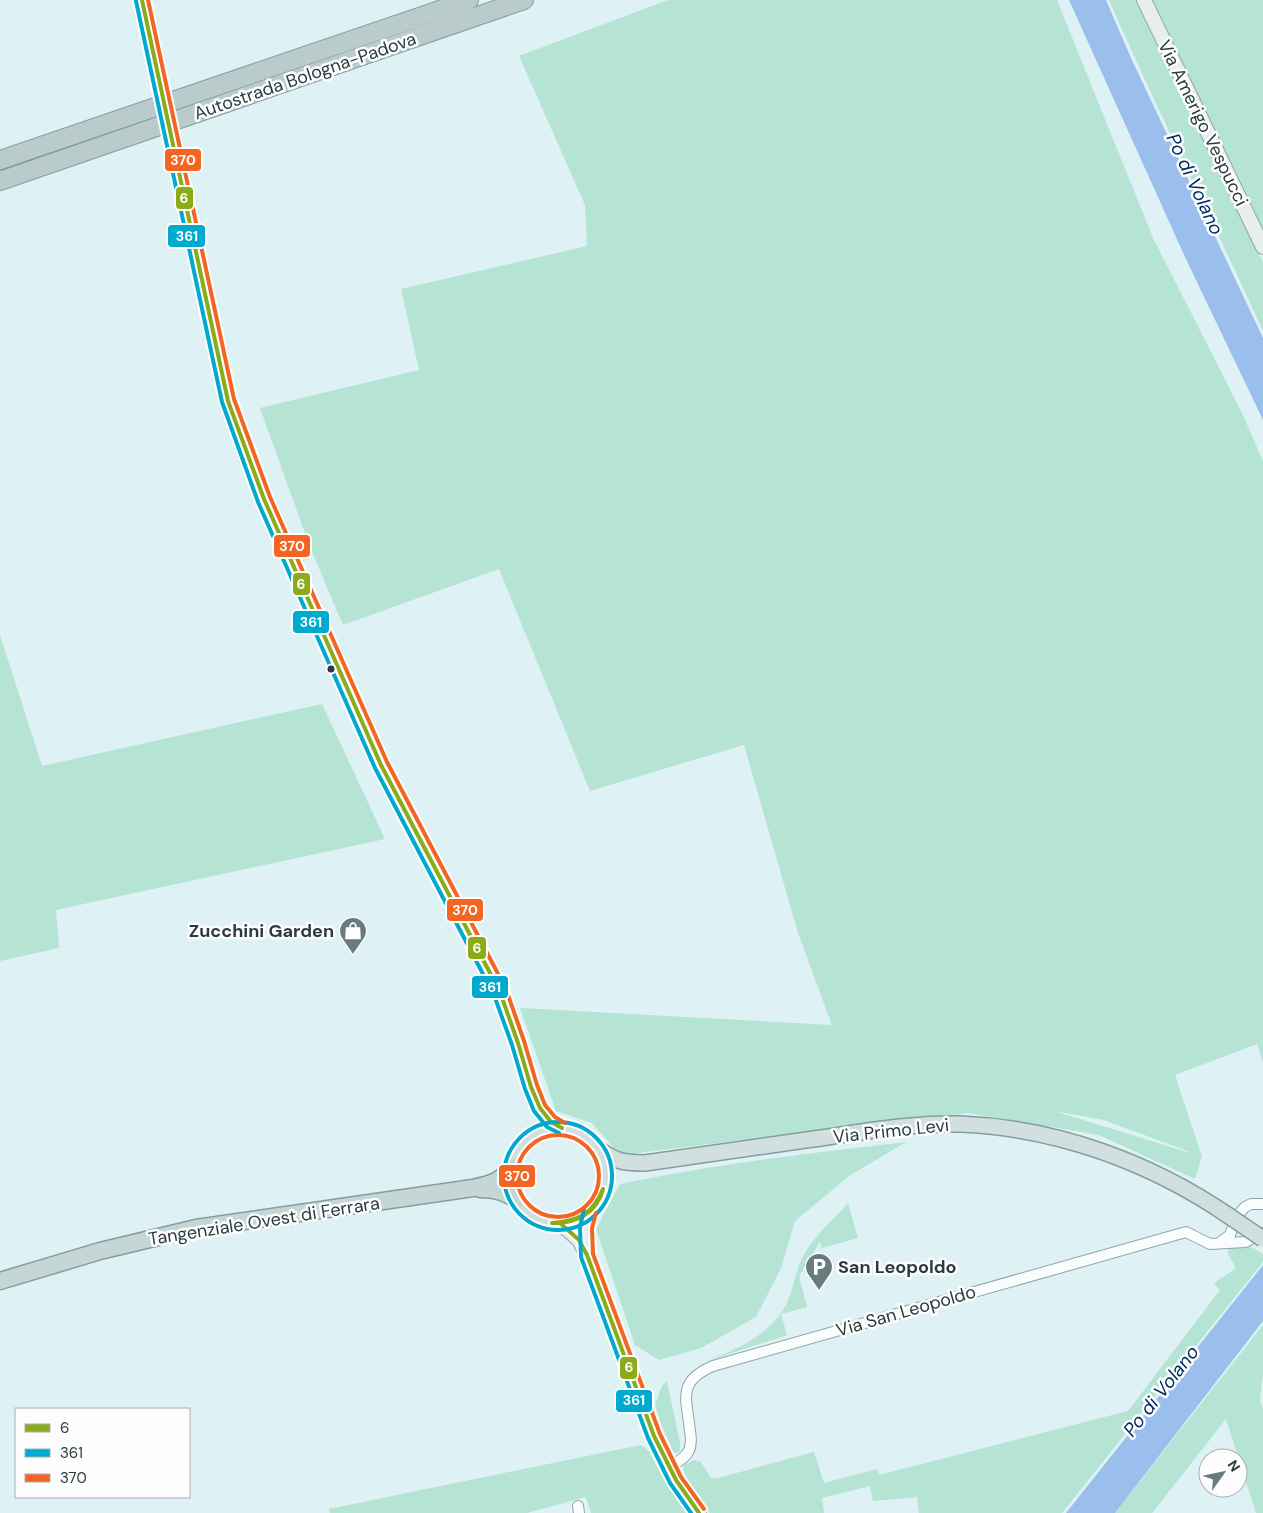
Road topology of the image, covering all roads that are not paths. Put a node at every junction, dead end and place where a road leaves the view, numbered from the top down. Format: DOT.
graph roads {
  1 [pos="142,0"];
  2 [pos="469,0"];
  3 [pos="524,0"];
  4 [pos="1144,0"];
  5 [pos="162,92"];
  6 [pos="171,138"];
  7 [pos="0,160"];
  8 [pos="0,181"];
  9 [pos="1263,247"];
  10 [pos="531,1087"];
  11 [pos="562,1128"];
  12 [pos="529,1138"];
  13 [pos="595,1146"];
  14 [pos="644,1163"];
  15 [pos="512,1166"];
  16 [pos="605,1186"];
  17 [pos="473,1188"];
  18 [pos="517,1200"];
  19 [pos="1263,1204"];
  20 [pos="590,1211"];
  21 [pos="560,1224"];
  22 [pos="1263,1233"];
  23 [pos="1263,1239"];
  24 [pos="1219,1243"];
  25 [pos="587,1255"];
  26 [pos="0,1282"];
  27 [pos="669,1467"];
  28 [pos="699,1513"];
  1 -- 5 [label="main road"];
  2 -- 7 [label="highway, Autostrada Bologna-Padova"];
  3 -- 8 [label="highway, Autostrada Bologna-Padova"];
  4 -- 9 [label="main road, Via Amerigo Vespucci"];
  6 -- 10 [label="main road"];
  10 -- 11 [label="main road"];
  10 -- 12 [label="main road"];
  11 -- 12 [label="main road"];
  11 -- 13 [label="main road"];
  12 -- 15 [label="main road"];
  13 -- 14 [label="main road"];
  13 -- 16 [label="main road"];
  14 -- 16 [label="main road"];
  14 -- 23 [label="main road, Via Primo Levi, bridge"];
  15 -- 17 [label="highway"];
  15 -- 18 [label="main road"];
  16 -- 20 [label="main road"];
  17 -- 18 [label="highway"];
  17 -- 26 [label="highway, Tangenziale Ovest di Ferrara"];
  18 -- 21 [label="main road"];
  19 -- 24 [label="street"];
  20 -- 21 [label="main road"];
  20 -- 25 [label="main road"];
  21 -- 25 [label="main road"];
  22 -- 24 [label="street, Via San Leopoldo"];
  24 -- 27 [label="street, Via San Leopoldo"];
  25 -- 27 [label="main road"];
  27 -- 28 [label="main road"];
}
